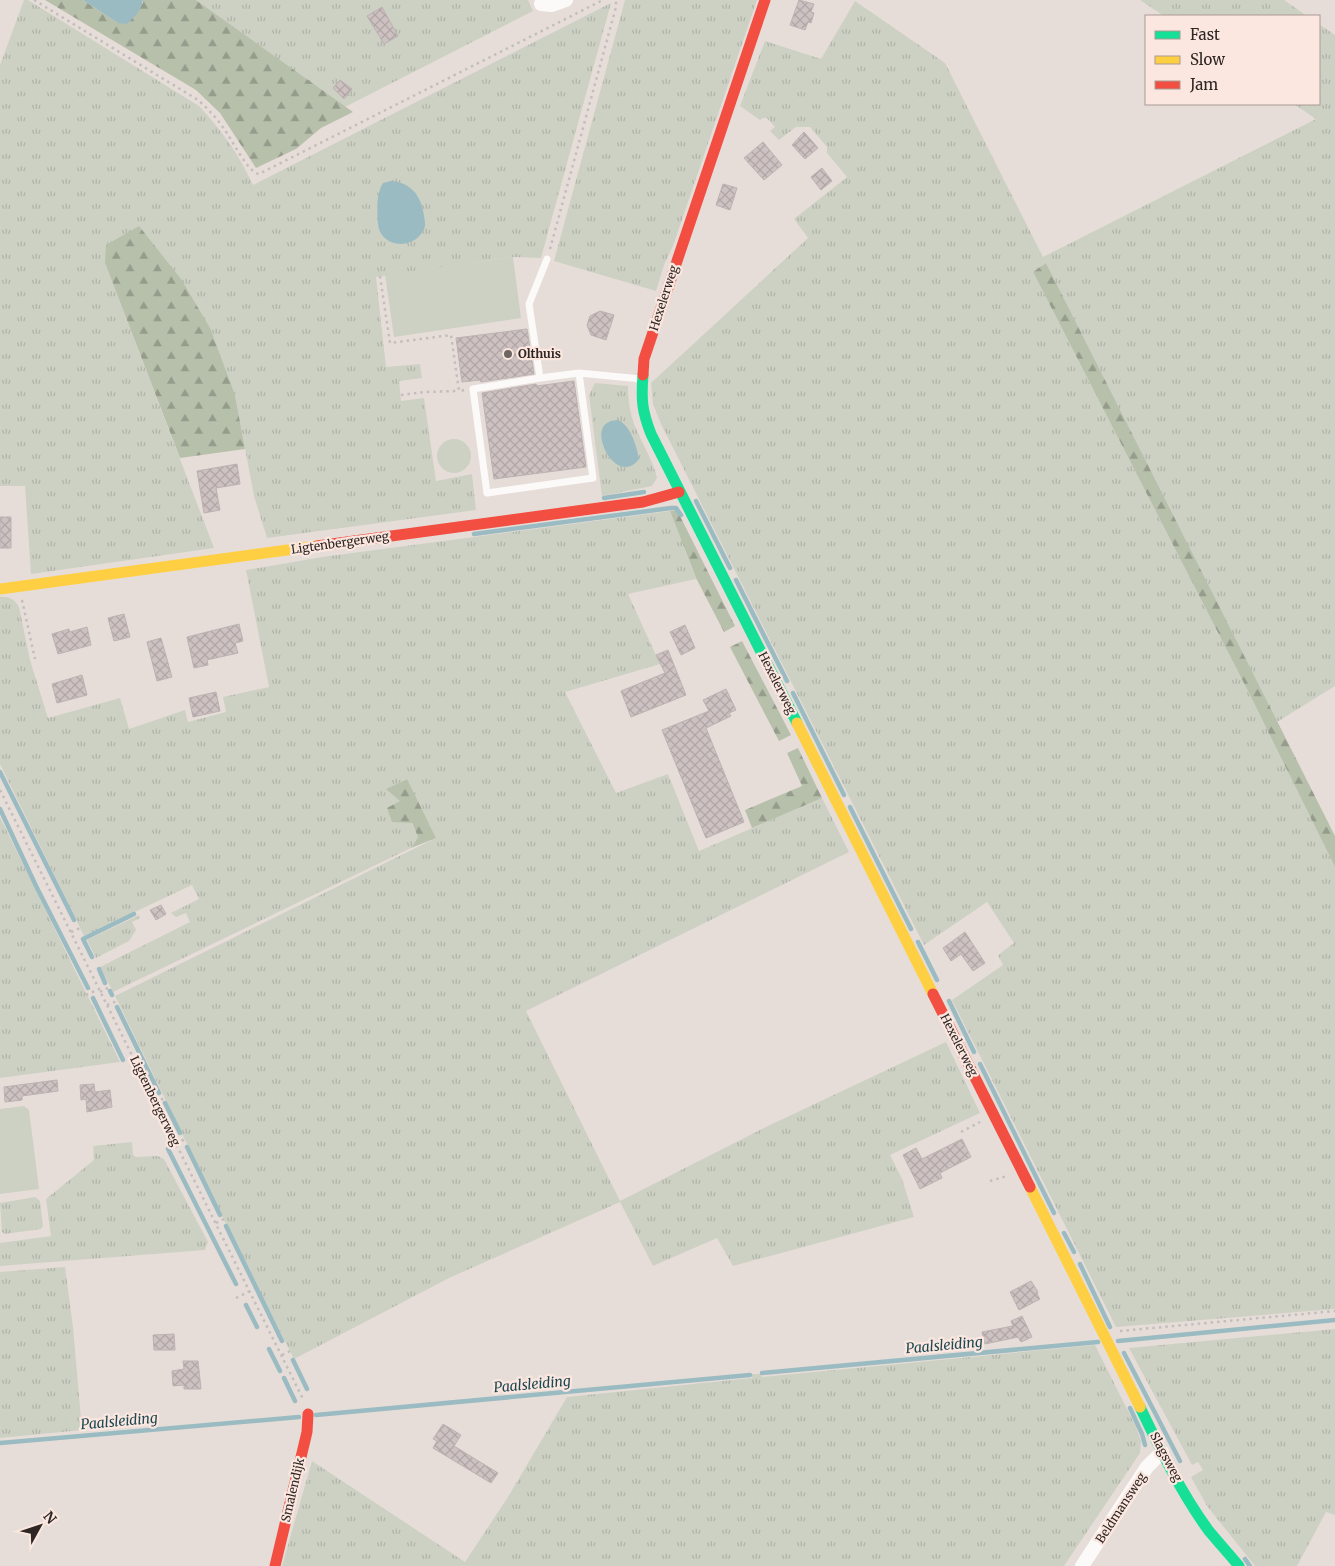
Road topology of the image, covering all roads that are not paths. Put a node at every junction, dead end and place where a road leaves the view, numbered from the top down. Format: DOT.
graph roads {
  1 [pos="566,0"];
  2 [pos="765,0"];
  3 [pos="541,4"];
  4 [pos="547,259"];
  5 [pos="579,373"];
  6 [pos="540,378"];
  7 [pos="641,379"];
  8 [pos="680,492"];
  9 [pos="0,589"];
  10 [pos="1105,1336"];
  11 [pos="308,1414"];
  12 [pos="1162,1452"];
  13 [pos="275,1566"];
  14 [pos="1082,1566"];
  15 [pos="1239,1566"];
  1 -- 3 [label="street"];
  2 -- 7 [label="street, Hexelerweg"];
  4 -- 6 [label="lane"];
  5 -- 6 [label="lane"];
  5 -- 6 [label="lane"];
  5 -- 7 [label="lane"];
  7 -- 8 [label="street, Hexelerweg"];
  8 -- 9 [label="street, Ligtenbergerweg"];
  8 -- 10 [label="street, Hexelerweg"];
  10 -- 12 [label="street, Slagsweg"];
  11 -- 13 [label="street, Smalendijk"];
  12 -- 14 [label="street, Beldmansweg"];
  12 -- 15 [label="street, Slagsweg"];
}
